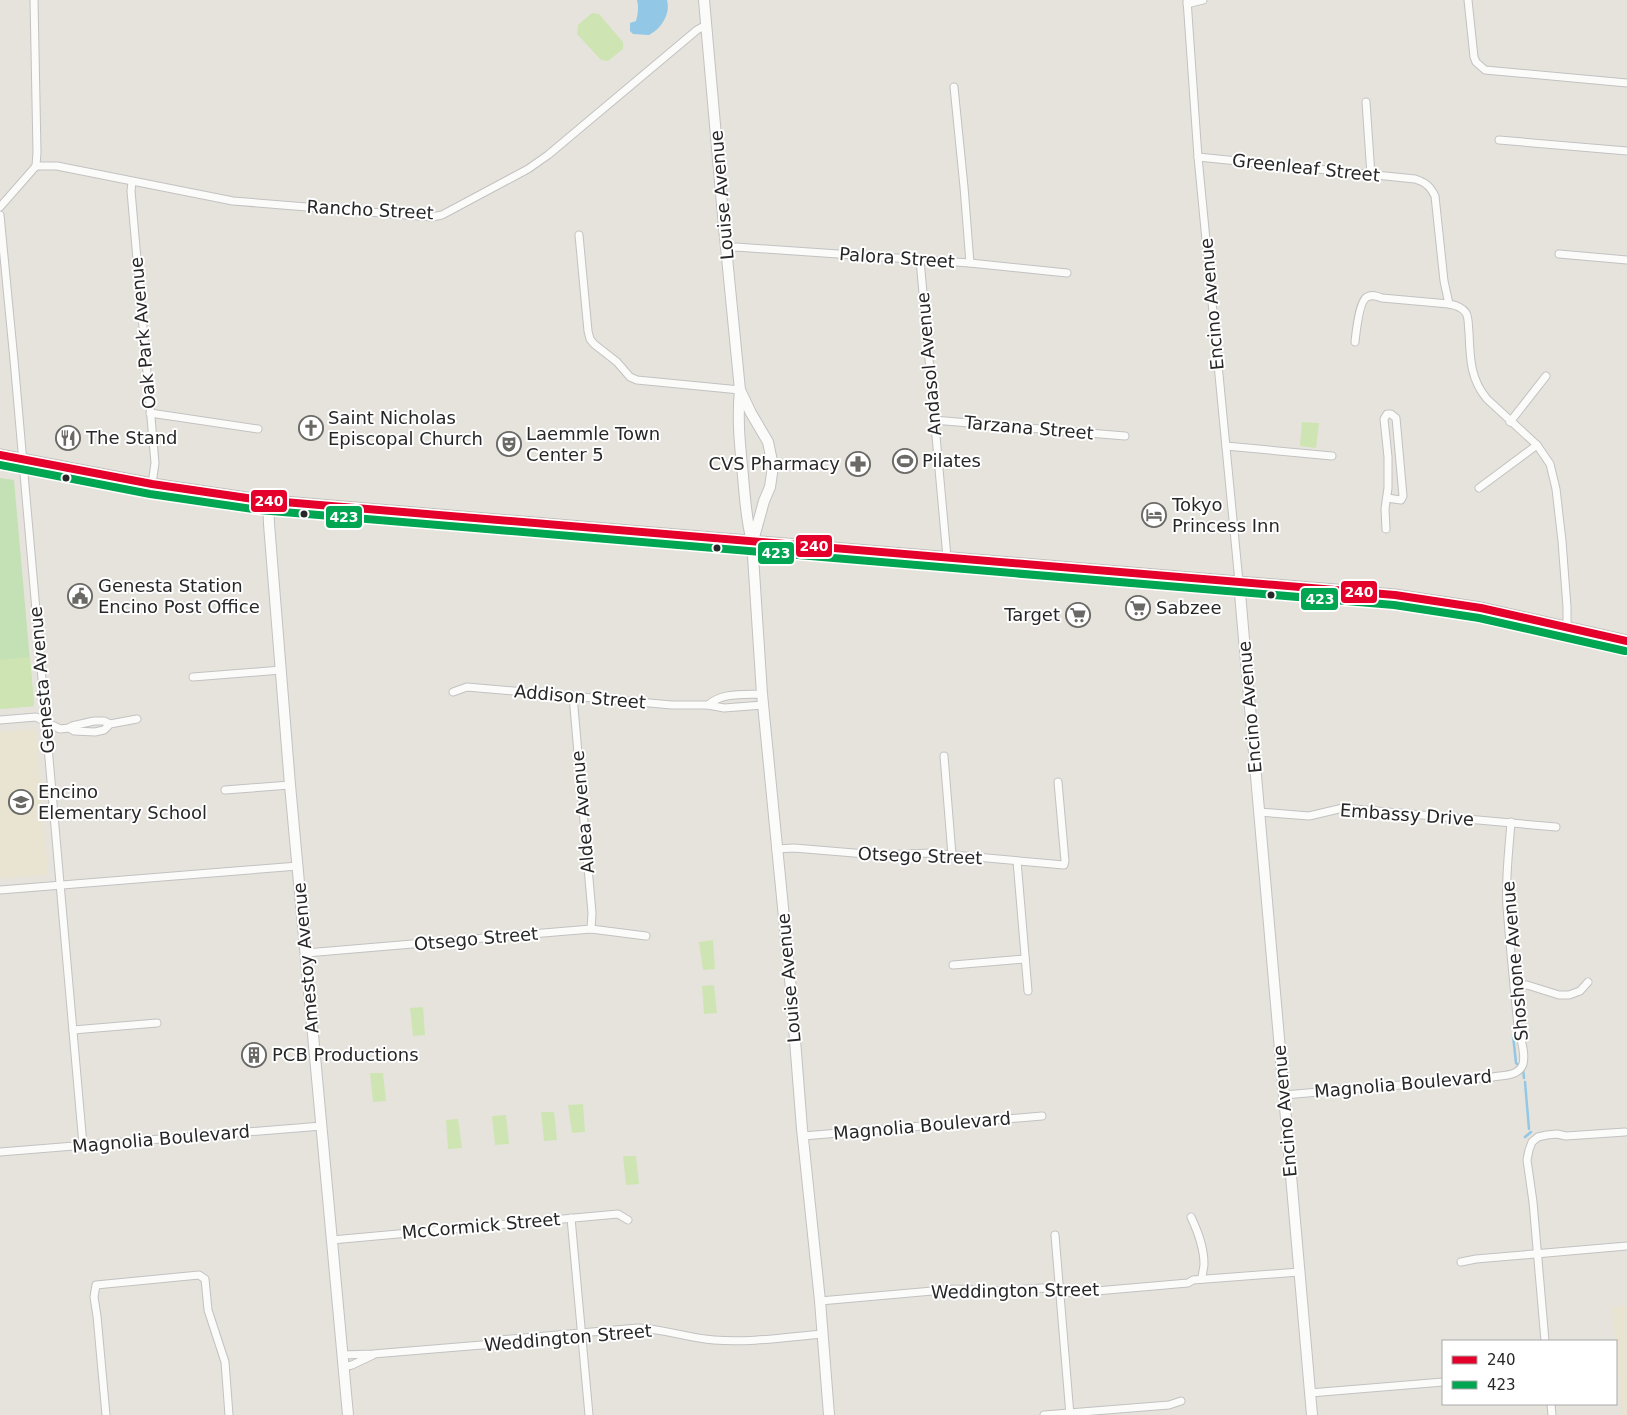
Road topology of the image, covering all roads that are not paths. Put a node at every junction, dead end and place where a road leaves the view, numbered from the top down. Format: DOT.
graph roads {
  1 [pos="34,0"];
  2 [pos="704,0"];
  3 [pos="1203,0"];
  4 [pos="1468,0"];
  5 [pos="1187,2"];
  6 [pos="706,25"];
  7 [pos="1627,83"];
  8 [pos="954,87"];
  9 [pos="1366,102"];
  10 [pos="1499,140"];
  11 [pos="1627,151"];
  12 [pos="1198,157"];
  13 [pos="36,166"];
  14 [pos="1371,175"];
  15 [pos="132,182"];
  16 [pos="0,207"];
  17 [pos="0,215"];
  18 [pos="579,235"];
  19 [pos="726,248"];
  20 [pos="1559,254"];
  21 [pos="920,260"];
  22 [pos="1627,260"];
  23 [pos="970,263"];
  24 [pos="1067,273"];
  25 [pos="1449,304"];
  26 [pos="1355,342"];
  27 [pos="1546,376"];
  28 [pos="740,390"];
  29 [pos="150,413"];
  30 [pos="933,420"];
  31 [pos="1510,422"];
  32 [pos="258,429"];
  33 [pos="1125,436"];
  34 [pos="1226,446"];
  35 [pos="1537,446"];
  36 [pos="0,455"];
  37 [pos="1332,456"];
  38 [pos="1399,456"];
  39 [pos="1388,457"];
  40 [pos="22,460"];
  41 [pos="152,484"];
  42 [pos="1479,488"];
  43 [pos="1387,498"];
  44 [pos="268,500"];
  45 [pos="1386,529"];
  46 [pos="752,541"];
  47 [pos="947,557"];
  48 [pos="1239,582"];
  49 [pos="1567,627"];
  50 [pos="1627,641"];
  51 [pos="281,670"];
  52 [pos="193,677"];
  53 [pos="454,692"];
  54 [pos="573,696"];
  55 [pos="763,699"];
  56 [pos="708,705"];
  57 [pos="137,719"];
  58 [pos="0,720"];
  59 [pos="46,722"];
  60 [pos="110,724"];
  61 [pos="69,728"];
  62 [pos="944,756"];
  63 [pos="1058,782"];
  64 [pos="290,784"];
  65 [pos="225,790"];
  66 [pos="1259,812"];
  67 [pos="1511,822"];
  68 [pos="1556,827"];
  69 [pos="776,849"];
  70 [pos="952,855"];
  71 [pos="1017,861"];
  72 [pos="298,866"];
  73 [pos="60,885"];
  74 [pos="0,890"];
  75 [pos="591,929"];
  76 [pos="646,936"];
  77 [pos="306,953"];
  78 [pos="1025,959"];
  79 [pos="953,965"];
  80 [pos="1588,982"];
  81 [pos="1514,986"];
  82 [pos="1028,991"];
  83 [pos="157,1023"];
  84 [pos="73,1030"];
  85 [pos="1520,1069"];
  86 [pos="1284,1095"];
  87 [pos="1042,1116"];
  88 [pos="322,1126"];
  89 [pos="1625,1132"];
  90 [pos="803,1136"];
  91 [pos="83,1145"];
  92 [pos="0,1152"];
  93 [pos="1191,1217"];
  94 [pos="571,1218"];
  95 [pos="628,1220"];
  96 [pos="1055,1235"];
  97 [pos="332,1240"];
  98 [pos="1627,1246"];
  99 [pos="1537,1254"];
  100 [pos="1461,1262"];
  101 [pos="1204,1266"];
  102 [pos="1299,1272"];
  103 [pos="1202,1279"];
  104 [pos="1210,1279"];
  105 [pos="1060,1292"];
  106 [pos="820,1301"];
  107 [pos="582,1333"];
  108 [pos="822,1334"];
  109 [pos="1545,1340"];
  110 [pos="373,1354"];
  111 [pos="342,1355"];
  112 [pos="343,1367"];
  113 [pos="1442,1382"];
  114 [pos="1310,1393"];
  115 [pos="1181,1401"];
  116 [pos="1070,1414"];
  117 [pos="106,1415"];
  118 [pos="229,1415"];
  119 [pos="348,1415"];
  120 [pos="589,1415"];
  121 [pos="828,1415"];
  122 [pos="1044,1415"];
  123 [pos="1312,1415"];
  1 -- 13 [label="street"];
  2 -- 6 [label="street, Louise Avenue"];
  3 -- 5 [label="street"];
  4 -- 7 [label="street"];
  5 -- 12 [label="street, Encino Avenue"];
  6 -- 15 [label="street, Rancho Street"];
  6 -- 19 [label="street, Louise Avenue"];
  8 -- 23 [label="street"];
  9 -- 14 [label="street"];
  10 -- 11 [label="street"];
  12 -- 14 [label="street, Greenleaf Street"];
  12 -- 34 [label="street, Encino Avenue"];
  13 -- 15 [label="street, Rancho Street"];
  13 -- 16 [label="street"];
  14 -- 25 [label="street, Greenleaf Street"];
  15 -- 29 [label="street, Oak Park Avenue"];
  17 -- 40 [label="street, Genesta Avenue"];
  18 -- 28 [label="street"];
  19 -- 21 [label="street, Palora Street"];
  19 -- 28 [label="street, Louise Avenue"];
  20 -- 22 [label="street"];
  21 -- 23 [label="street, Palora Street"];
  21 -- 30 [label="street, Andasol Avenue"];
  23 -- 24 [label="street, Palora Street"];
  25 -- 26 [label="street"];
  25 -- 31 [label="street"];
  27 -- 31 [label="street"];
  28 -- 46 [label="street, Louise Avenue"];
  28 -- 46 [label="street, Louise Avenue"];
  29 -- 32 [label="street"];
  29 -- 41 [label="street, Oak Park Avenue"];
  30 -- 33 [label="street, Tarzana Street"];
  30 -- 47 [label="street, Andasol Avenue"];
  31 -- 35 [label="street"];
  34 -- 37 [label="street"];
  34 -- 48 [label="street, Encino Avenue"];
  35 -- 42 [label="street"];
  35 -- 49 [label="street"];
  36 -- 40 [label="main road"];
  38 -- 39 [label="street"];
  38 -- 39 [label="street"];
  38 -- 43 [label="street"];
  39 -- 43 [label="street"];
  40 -- 41 [label="main road"];
  40 -- 59 [label="street, Genesta Avenue"];
  41 -- 44 [label="main road"];
  43 -- 45 [label="street"];
  44 -- 46 [label="main road"];
  44 -- 51 [label="street, Amestoy Avenue"];
  46 -- 47 [label="main road"];
  46 -- 55 [label="street, Louise Avenue"];
  47 -- 48 [label="main road"];
  48 -- 49 [label="main road"];
  48 -- 66 [label="street, Encino Avenue"];
  49 -- 50 [label="main road"];
  51 -- 52 [label="street"];
  51 -- 64 [label="street, Amestoy Avenue"];
  53 -- 54 [label="street, Addison Street"];
  54 -- 56 [label="street, Addison Street"];
  54 -- 75 [label="street, Aldea Avenue"];
  55 -- 56 [label="street, Addison Street"];
  55 -- 56 [label="street, Addison Street"];
  55 -- 69 [label="street, Louise Avenue"];
  57 -- 60 [label="street"];
  58 -- 59 [label="street"];
  59 -- 61 [label="street"];
  59 -- 73 [label="street, Genesta Avenue"];
  60 -- 61 [label="street"];
  60 -- 61 [label="street"];
  62 -- 70 [label="street"];
  63 -- 71 [label="street, Otsego Street"];
  64 -- 65 [label="street"];
  64 -- 72 [label="street, Amestoy Avenue"];
  66 -- 67 [label="street, Embassy Drive"];
  66 -- 86 [label="street, Encino Avenue"];
  67 -- 68 [label="street, Embassy Drive"];
  67 -- 81 [label="street, Shoshone Avenue"];
  69 -- 70 [label="street, Otsego Street"];
  69 -- 90 [label="street, Louise Avenue"];
  70 -- 71 [label="street, Otsego Street"];
  71 -- 78 [label="street"];
  72 -- 73 [label="street"];
  72 -- 77 [label="street, Amestoy Avenue"];
  73 -- 74 [label="street"];
  73 -- 84 [label="street, Genesta Avenue"];
  75 -- 76 [label="street, Otsego Street"];
  75 -- 77 [label="street, Otsego Street"];
  77 -- 88 [label="street, Amestoy Avenue"];
  78 -- 79 [label="street"];
  78 -- 82 [label="street"];
  80 -- 81 [label="street"];
  81 -- 85 [label="street, Shoshone Avenue"];
  83 -- 84 [label="street"];
  84 -- 91 [label="street, Genesta Avenue"];
  85 -- 86 [label="street, Magnolia Boulevard"];
  86 -- 102 [label="street, Encino Avenue"];
  87 -- 90 [label="street, Magnolia Boulevard"];
  88 -- 91 [label="street, Magnolia Boulevard"];
  88 -- 97 [label="street, Amestoy Avenue"];
  89 -- 99 [label="street"];
  90 -- 106 [label="street, Louise Avenue"];
  91 -- 92 [label="street, Magnolia Boulevard"];
  93 -- 101 [label="street"];
  94 -- 95 [label="street, McCormick Street"];
  94 -- 97 [label="street, McCormick Street"];
  94 -- 107 [label="street"];
  96 -- 105 [label="street"];
  97 -- 111 [label="street, Amestoy Avenue"];
  98 -- 99 [label="street"];
  99 -- 100 [label="street"];
  99 -- 109 [label="street"];
  101 -- 103 [label="street"];
  101 -- 104 [label="street"];
  102 -- 104 [label="street, Weddington Street"];
  102 -- 114 [label="street, Encino Avenue"];
  103 -- 104 [label="street, Weddington Street"];
  103 -- 105 [label="street, Weddington Street"];
  105 -- 106 [label="street, Weddington Street"];
  105 -- 116 [label="street"];
  106 -- 108 [label="street, Louise Avenue"];
  107 -- 108 [label="street, Weddington Street"];
  107 -- 110 [label="street, Weddington Street"];
  107 -- 120 [label="street"];
  108 -- 121 [label="street, Louise Avenue"];
  110 -- 111 [label="street, Weddington Street"];
  110 -- 112 [label="street, Weddington Street"];
  111 -- 112 [label="street, Amestoy Avenue"];
  112 -- 119 [label="street, Amestoy Avenue"];
  113 -- 114 [label="street"];
  114 -- 123 [label="street, Encino Avenue"];
  115 -- 116 [label="street"];
  116 -- 122 [label="street"];
  117 -- 118 [label="street"];
}
